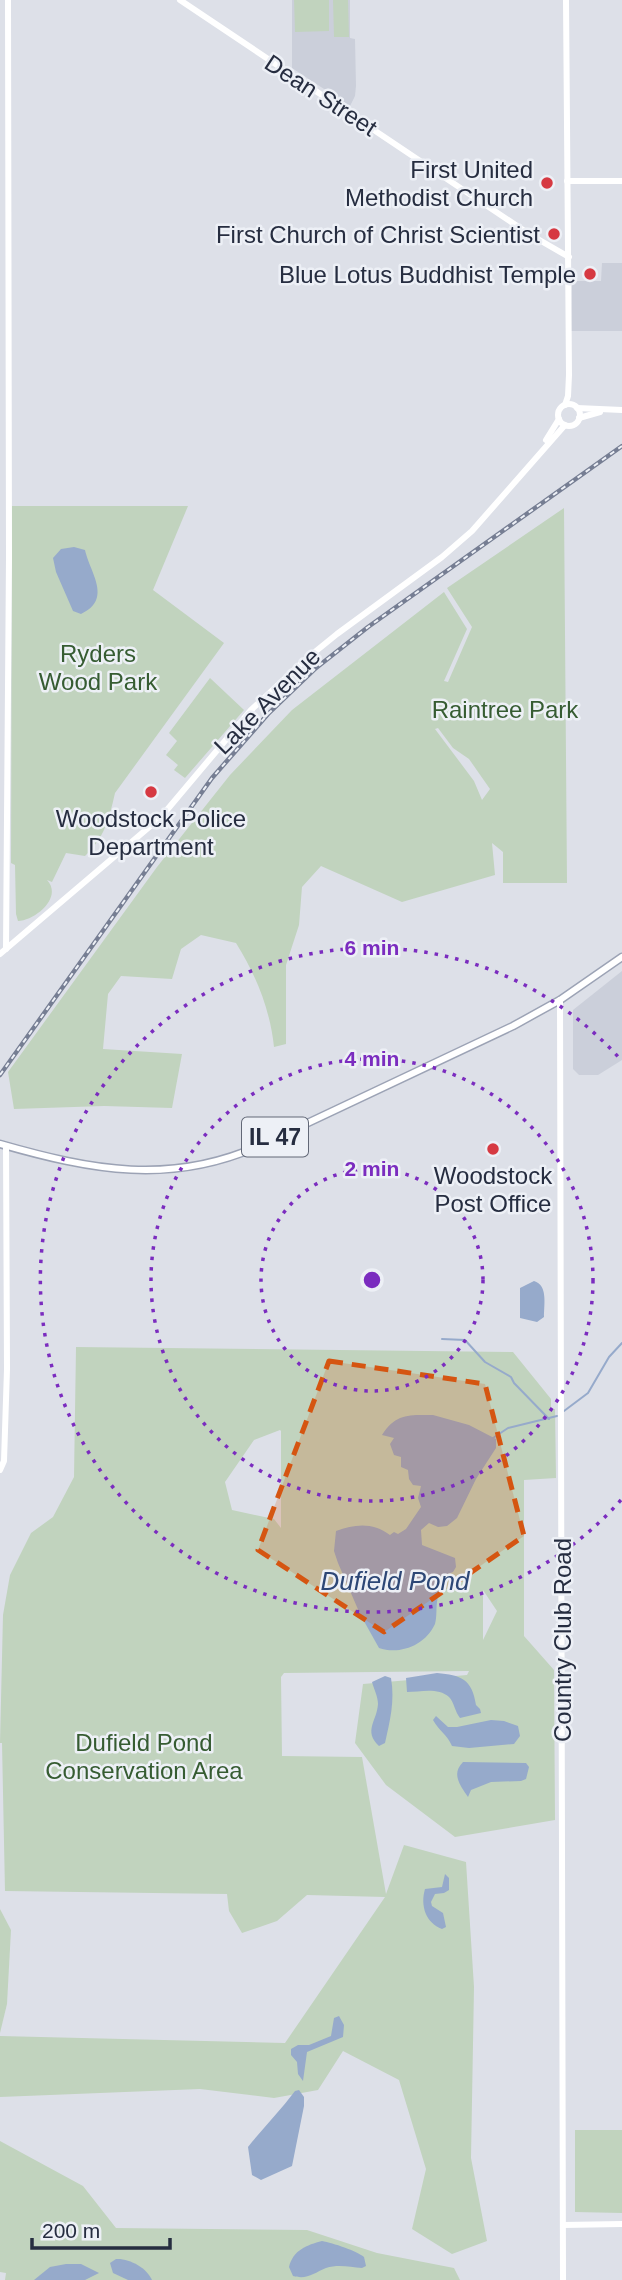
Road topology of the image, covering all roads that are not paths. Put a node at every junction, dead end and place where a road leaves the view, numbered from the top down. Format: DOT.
graph roads {
  1 [pos="8,0"];
  2 [pos="180,0"];
  3 [pos="566,0"];
  4 [pos="567,181"];
  5 [pos="622,181"];
  6 [pos="569,257"];
  7 [pos="569,375"];
  8 [pos="565,405"];
  9 [pos="576,407"];
  10 [pos="619,410"];
  11 [pos="579,418"];
  12 [pos="562,422"];
  13 [pos="3,951"];
  14 [pos="622,957"];
  15 [pos="560,1000"];
  16 [pos="3,1145"];
  17 [pos="0,1470"];
  18 [pos="622,2224"];
  19 [pos="563,2225"];
  20 [pos="564,2280"];
  1 -- 13 [label="street"];
  2 -- 6 [label="street, Dean Street"];
  3 -- 4 [label="street"];
  4 -- 5 [label="street"];
  4 -- 6 [label="street"];
  6 -- 7 [label="street"];
  7 -- 8 [label="street"];
  7 -- 9 [label="street"];
  8 -- 9 [label="street"];
  8 -- 12 [label="street"];
  9 -- 10 [label="street"];
  9 -- 11 [label="street"];
  10 -- 11 [label="street"];
  11 -- 12 [label="street"];
  12 -- 13 [label="street, Lake Avenue"];
  14 -- 15 [label="street, IL 47"];
  15 -- 16 [label="street, IL 47"];
  15 -- 19 [label="street, Country Club Road"];
  16 -- 17 [label="street"];
  18 -- 19 [label="street"];
  19 -- 20 [label="street, Country Club Road"];
}
